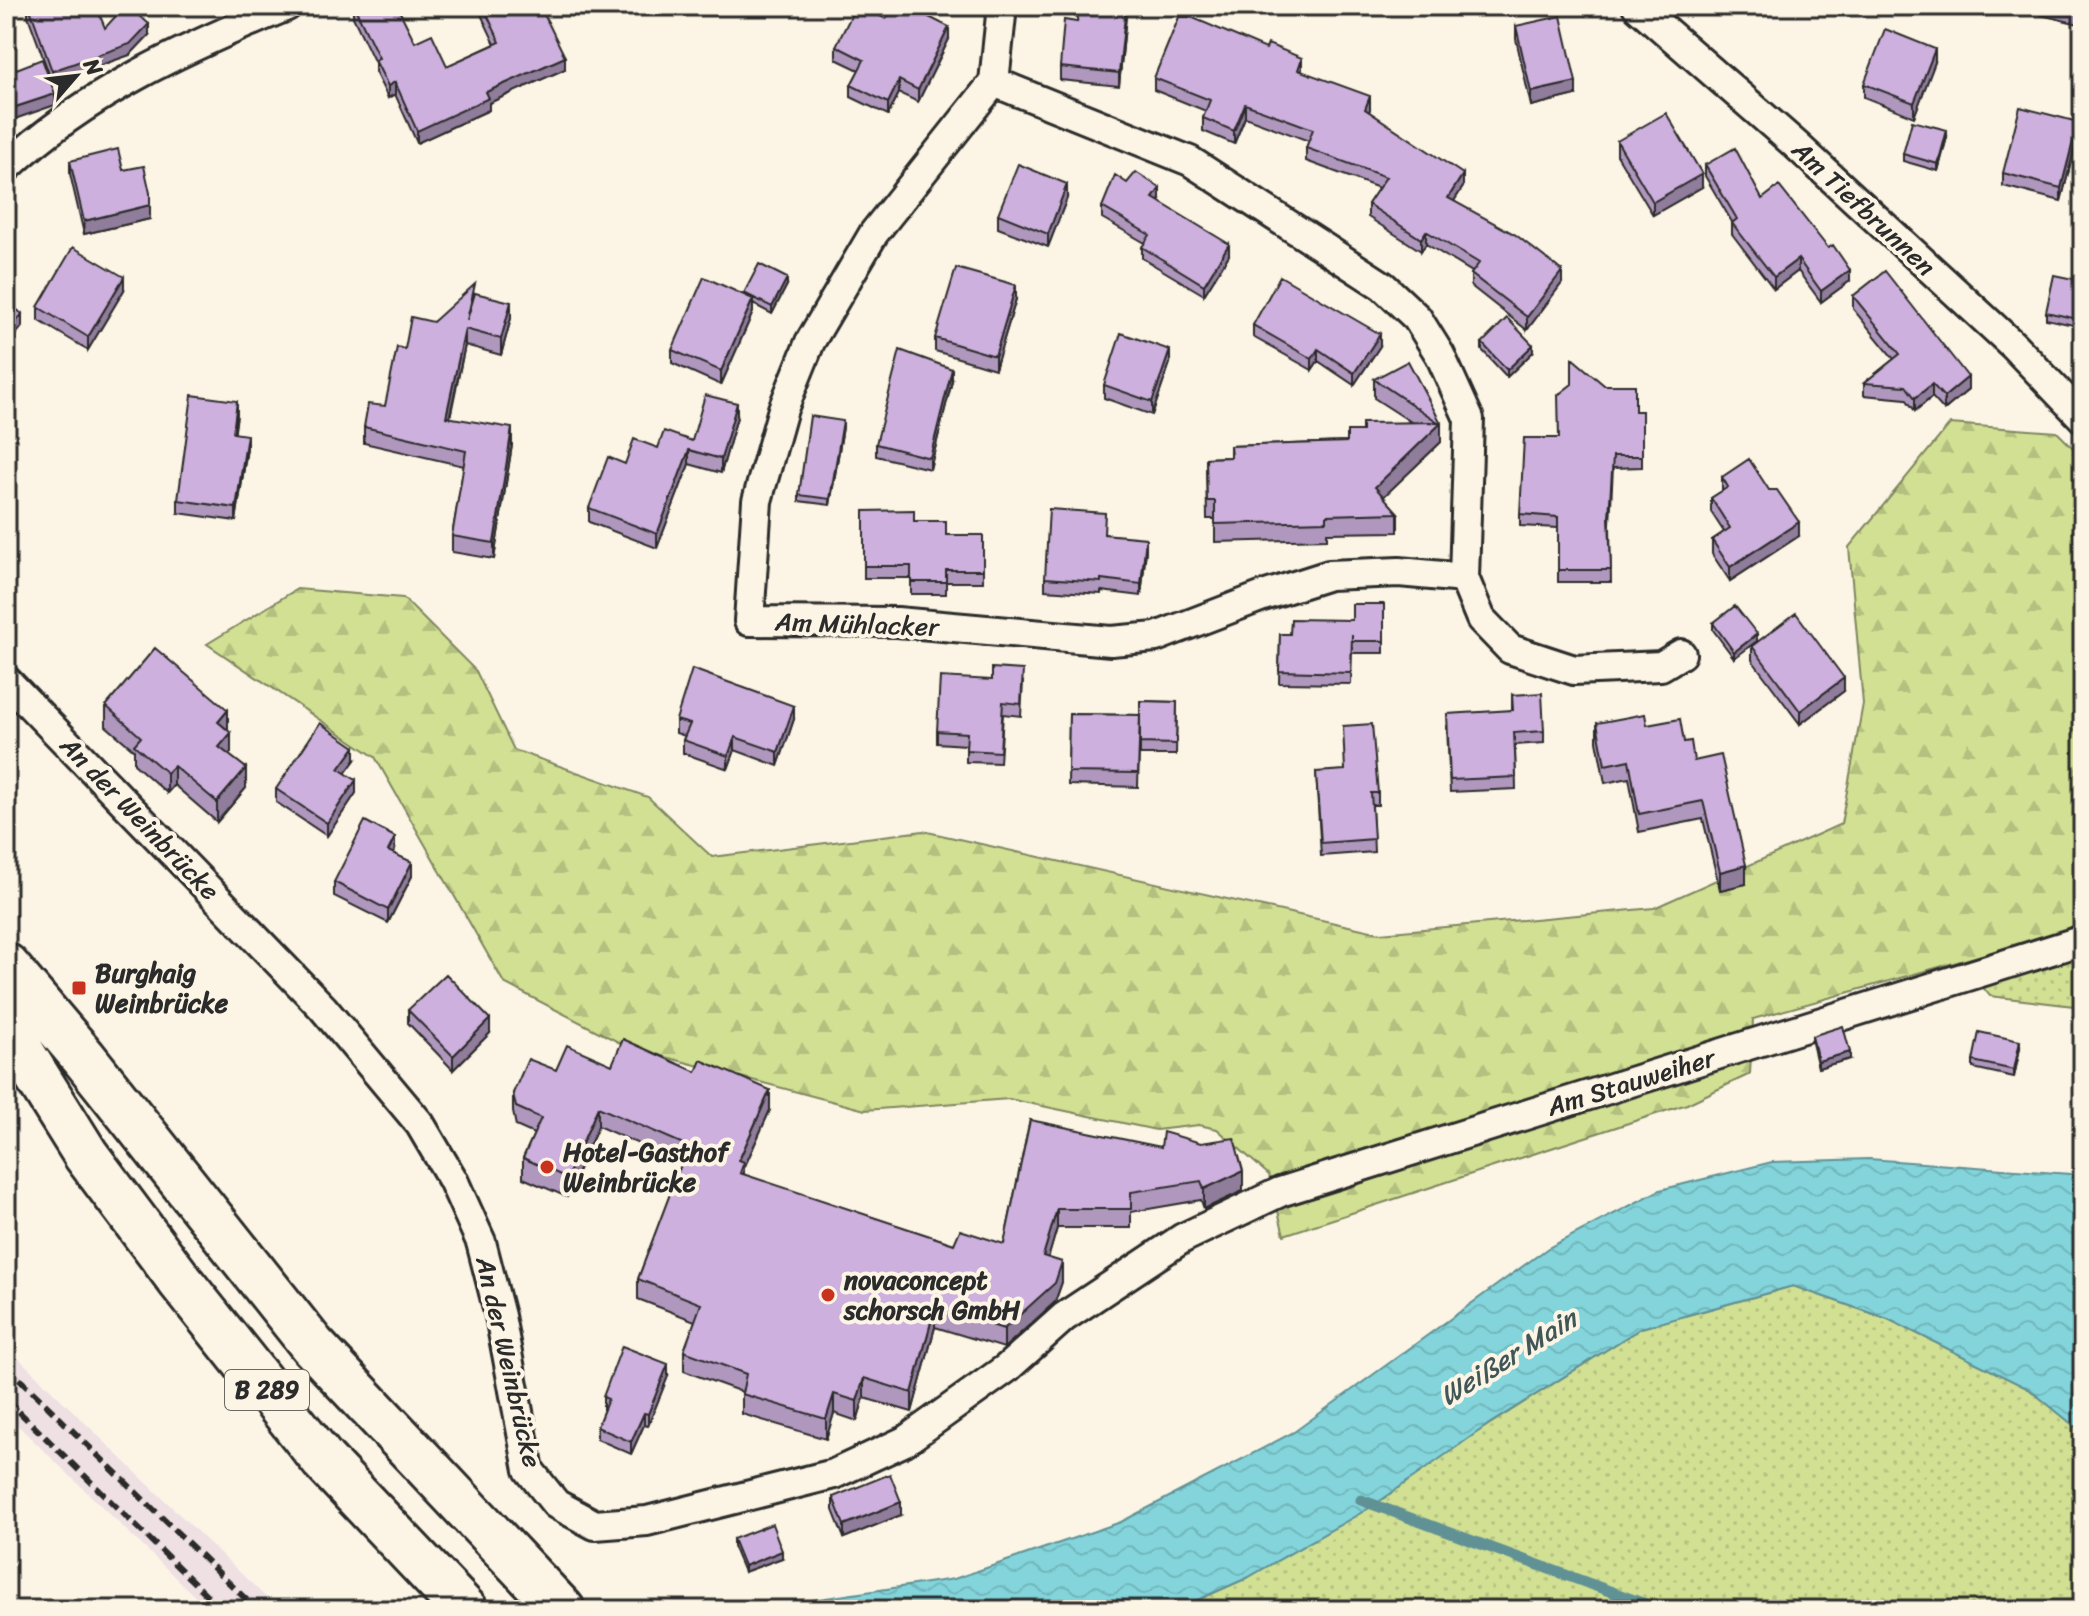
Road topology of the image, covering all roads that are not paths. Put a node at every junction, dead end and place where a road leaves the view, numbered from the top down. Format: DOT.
graph roads {
  1 [pos="287,6"];
  2 [pos="1002,6"];
  3 [pos="1637,6"];
  4 [pos="994,82"];
  5 [pos="6,168"];
  6 [pos="2083,418"];
  7 [pos="1464,578"];
  8 [pos="1681,654"];
  9 [pos="6,680"];
  10 [pos="2083,940"];
  11 [pos="6,966"];
  12 [pos="6,1027"];
  13 [pos="1183,1238"];
  14 [pos="558,1606"];
  15 [pos="465,1610"];
  1 -- 5 [label="street"];
  2 -- 4 [label="street"];
  3 -- 6 [label="street, Am Tiefbrunnen"];
  4 -- 7 [label="street"];
  4 -- 7 [label="street, Am Mühlacker"];
  7 -- 8 [label="street"];
  9 -- 13 [label="street, An der Weinbrücke"];
  10 -- 13 [label="street, Am Stauweiher"];
  11 -- 14 [label="highway, B 289"];
  12 -- 15 [label="highway, B 289"];
}
